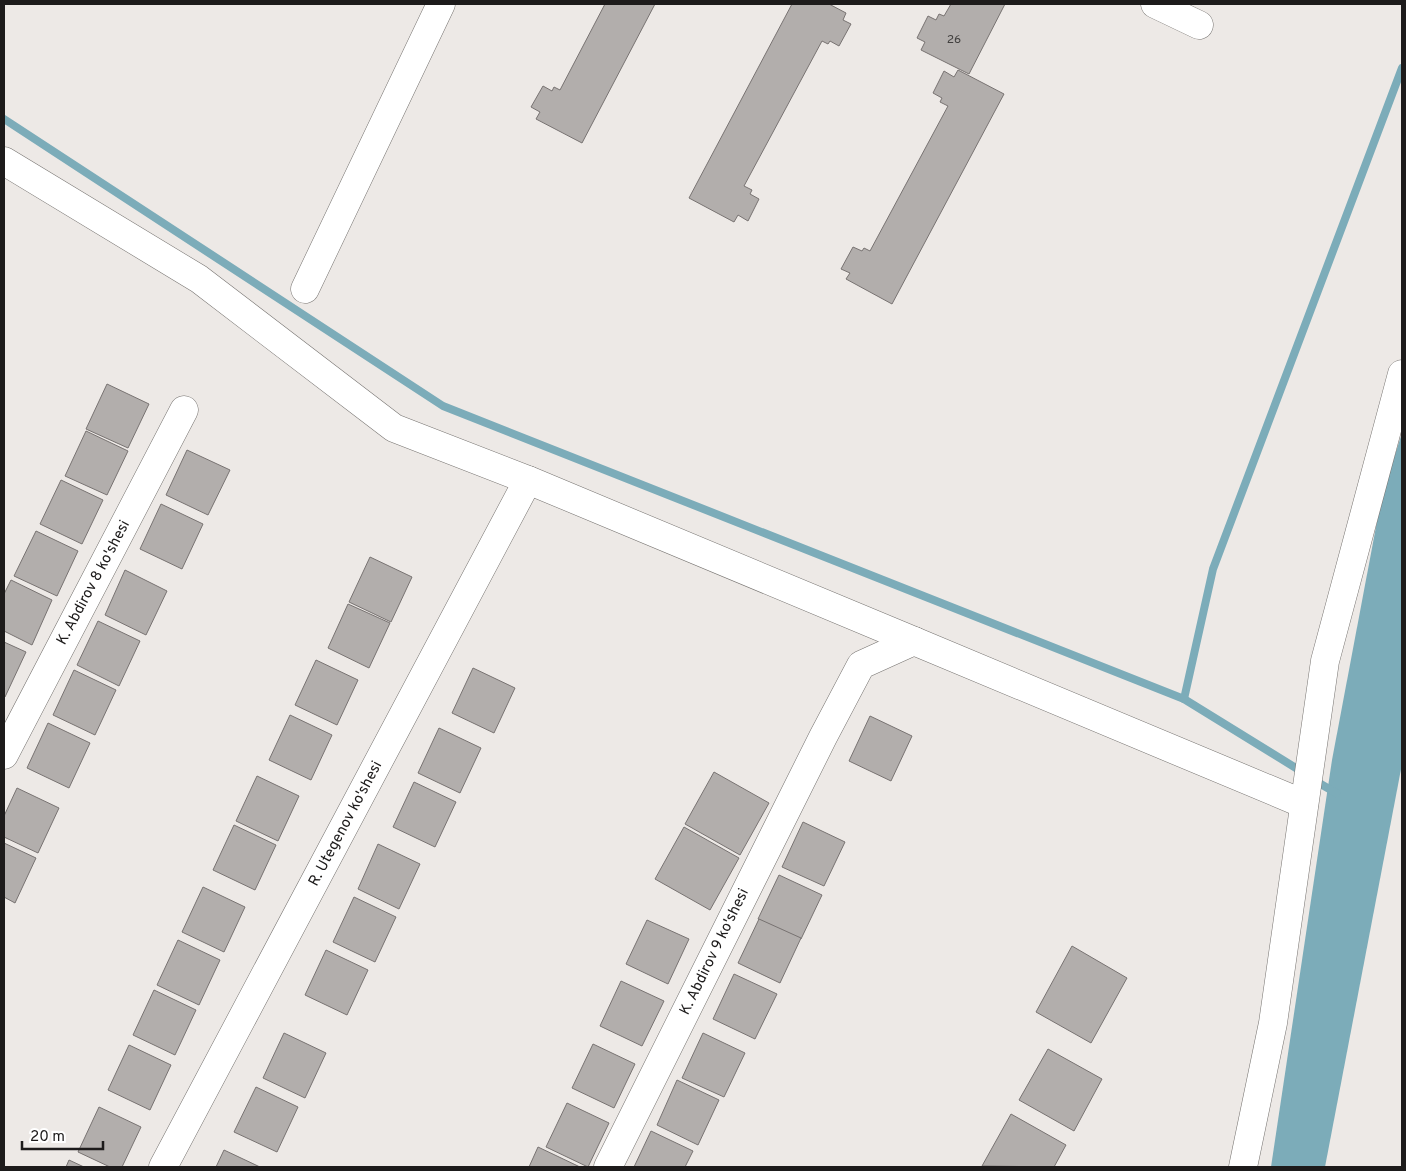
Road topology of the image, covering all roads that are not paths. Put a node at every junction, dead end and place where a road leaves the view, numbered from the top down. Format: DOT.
graph roads {
  1 [pos="440,4"];
  2 [pos="1155,4"];
  3 [pos="1199,26"];
  4 [pos="4,161"];
  5 [pos="305,289"];
  6 [pos="1402,374"];
  7 [pos="184,410"];
  8 [pos="528,480"];
  9 [pos="914,641"];
  10 [pos="4,755"];
  11 [pos="1304,804"];
  12 [pos="163,1167"];
  13 [pos="608,1167"];
  14 [pos="1242,1167"];
  1 -- 5 [label="street"];
  2 -- 3 [label="street"];
  4 -- 8 [label="street"];
  6 -- 11 [label="street"];
  7 -- 10 [label="street, K. Abdirov 8 ko'shesi"];
  8 -- 9 [label="street"];
  8 -- 12 [label="street, R. Utegenov ko'shesi"];
  9 -- 11 [label="street"];
  9 -- 13 [label="street, K. Abdirov 9 ko'shesi"];
  11 -- 14 [label="street"];
}
